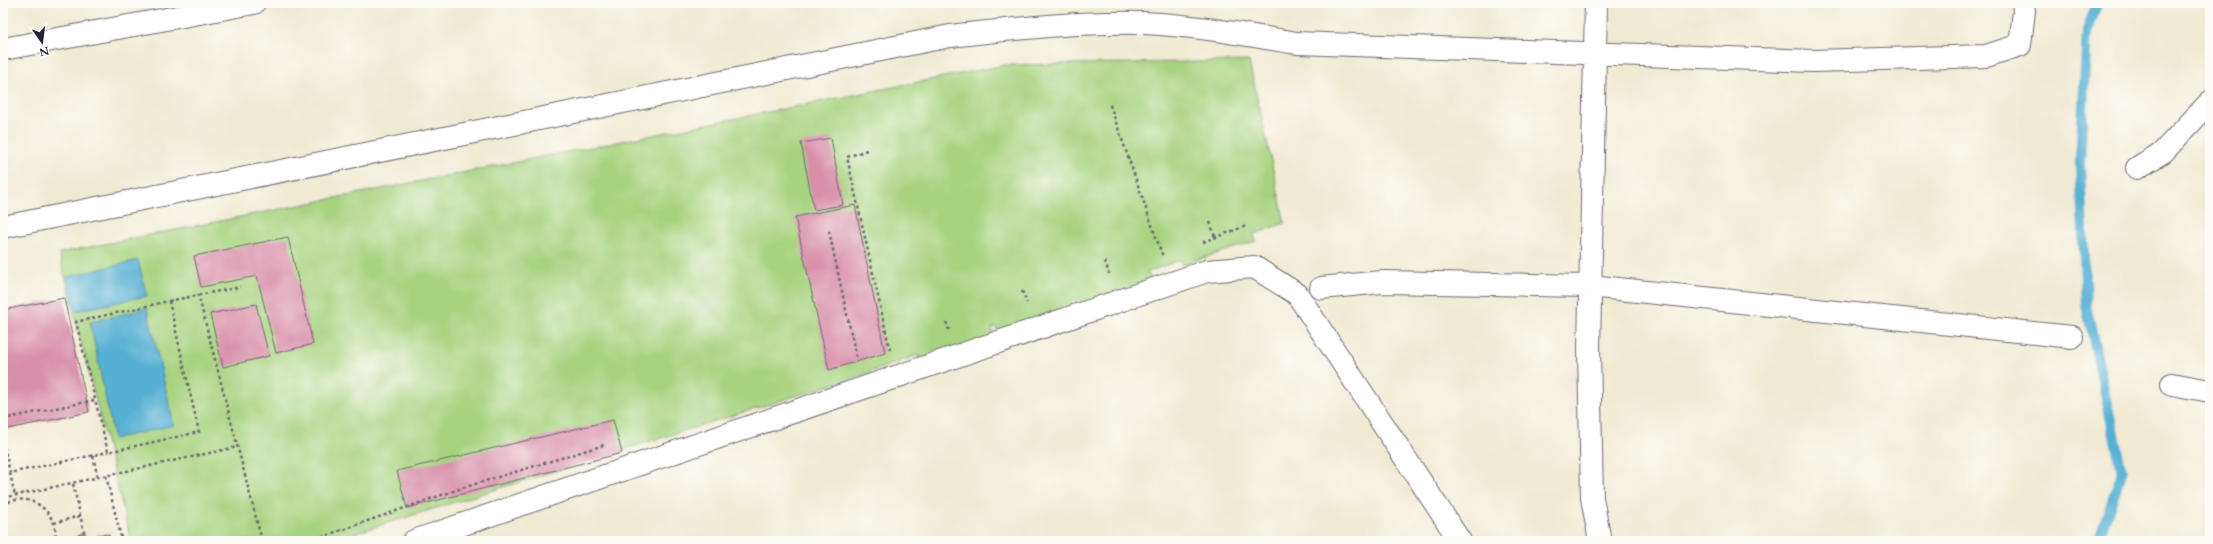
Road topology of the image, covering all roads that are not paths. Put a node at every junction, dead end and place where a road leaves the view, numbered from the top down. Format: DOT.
graph roads {
  1 [pos="254,3"];
  2 [pos="1596,3"];
  3 [pos="2024,3"];
  4 [pos="200,8"];
  5 [pos="3,49"];
  6 [pos="1595,52"];
  7 [pos="2210,102"];
  8 [pos="2137,168"];
  9 [pos="3,227"];
  10 [pos="1590,286"];
  11 [pos="1321,288"];
  12 [pos="2072,337"];
  13 [pos="2172,384"];
  14 [pos="2210,391"];
  15 [pos="414,541"];
  16 [pos="1460,541"];
  17 [pos="1600,541"];
  1 -- 4 [label="street"];
  2 -- 6 [label="street"];
  3 -- 6 [label="street"];
  4 -- 5 [label="street"];
  6 -- 9 [label="street"];
  6 -- 10 [label="street"];
  7 -- 8 [label="street"];
  10 -- 11 [label="street"];
  10 -- 12 [label="street"];
  10 -- 17 [label="street"];
  13 -- 14 [label="street"];
  15 -- 16 [label="street"];
}
